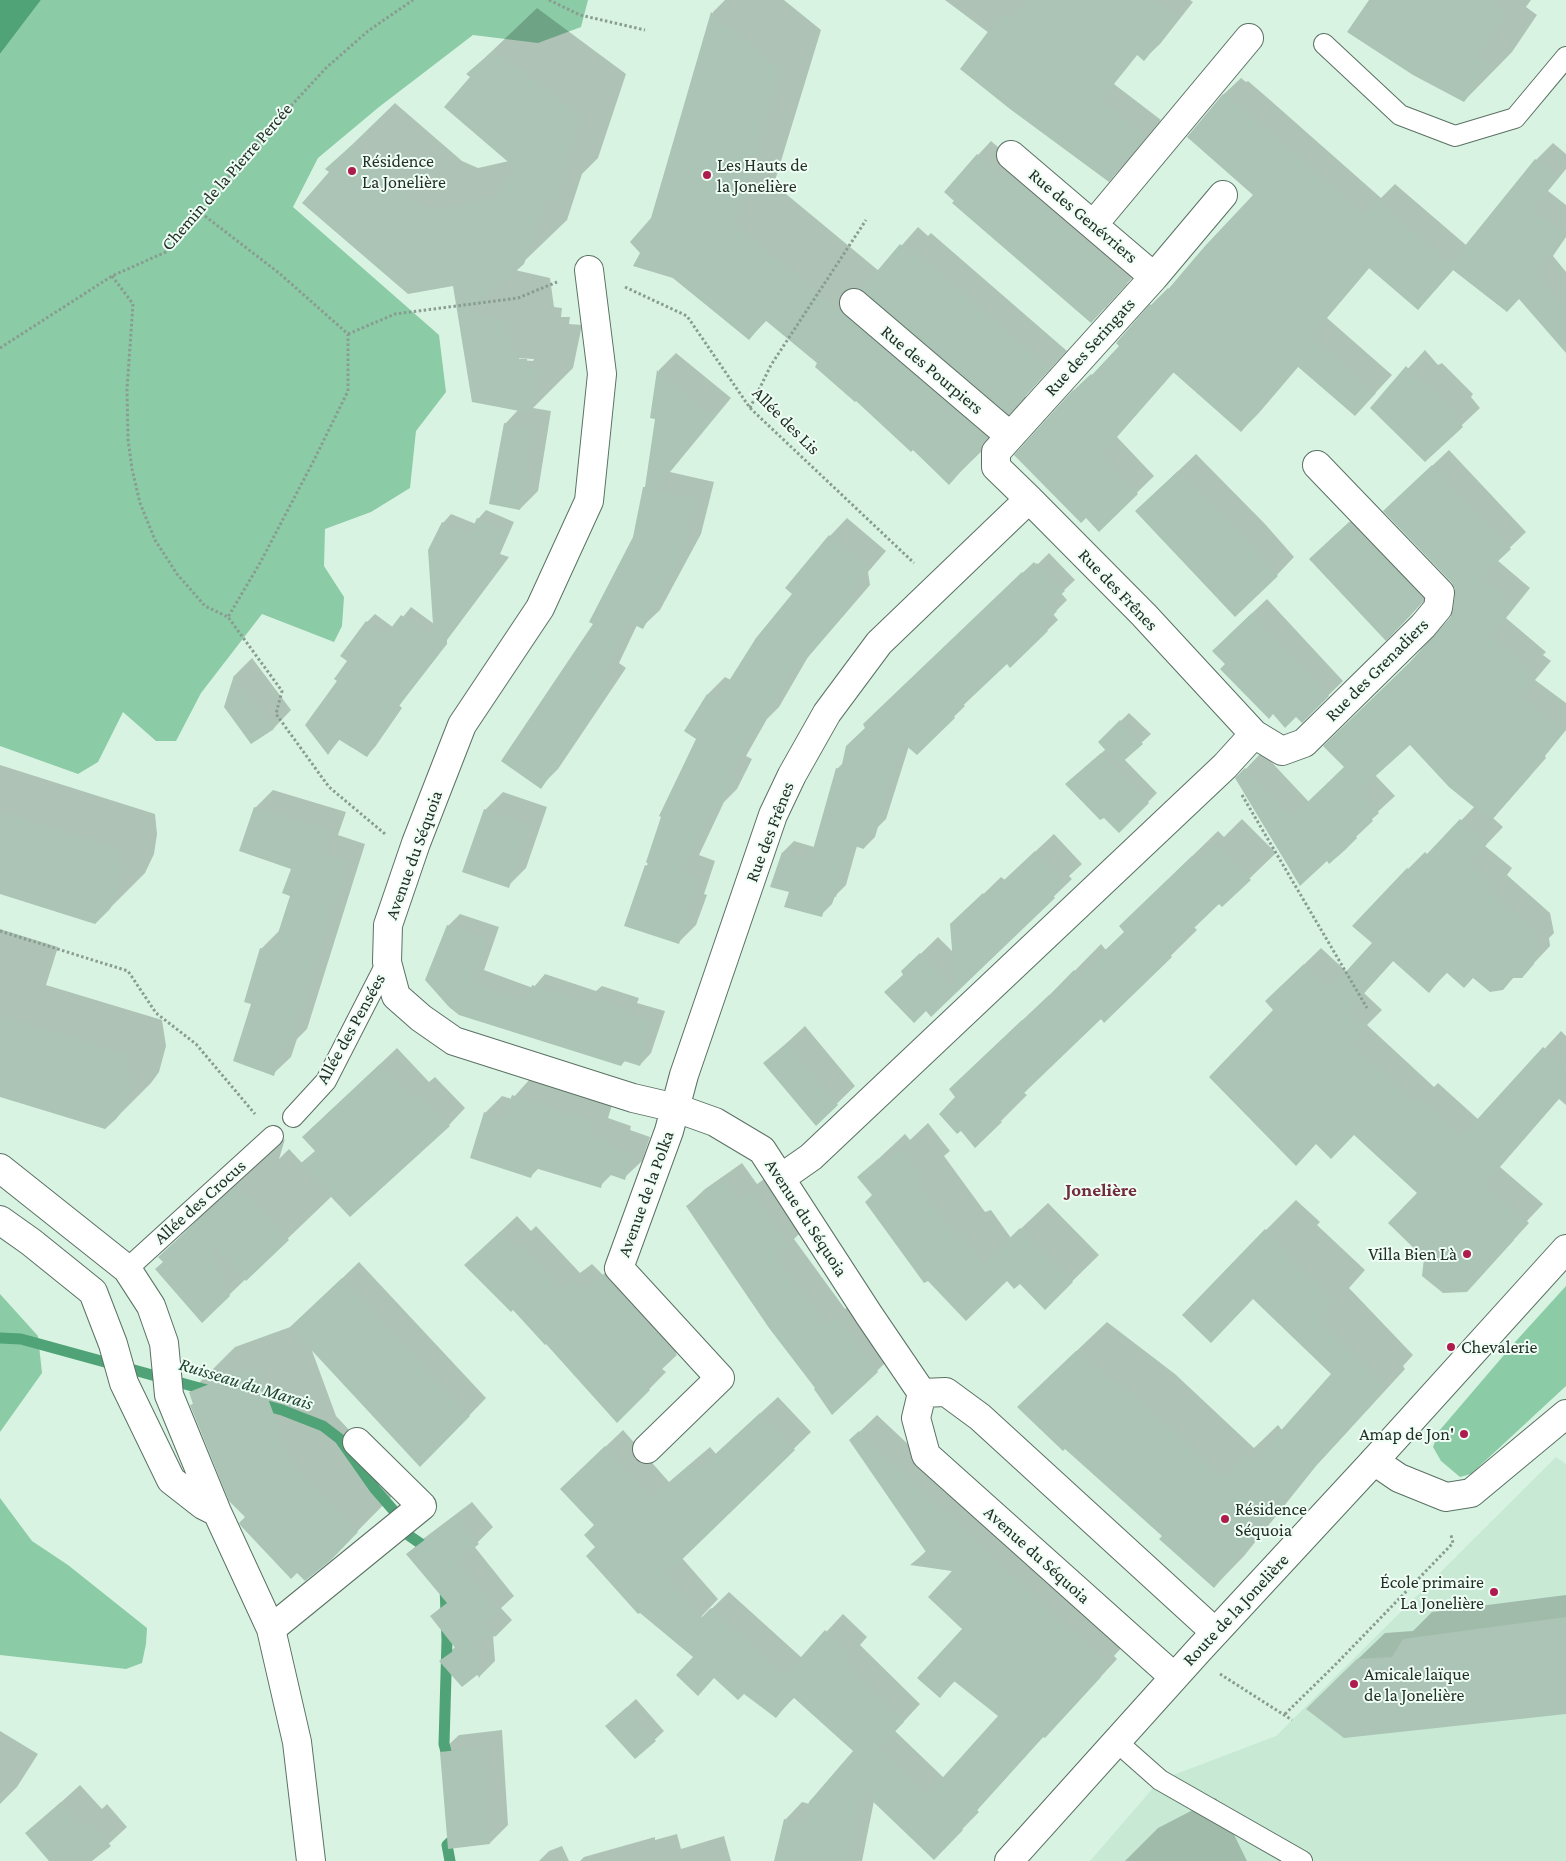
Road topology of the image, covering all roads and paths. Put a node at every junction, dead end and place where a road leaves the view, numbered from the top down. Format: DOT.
graph roads {
  1 [pos="413,0"];
  2 [pos="549,0"];
  3 [pos="645,30"];
  4 [pos="1249,38"];
  5 [pos="1324,44"];
  6 [pos="1566,57"];
  7 [pos="1011,155"];
  8 [pos="1223,195"];
  9 [pos="201,213"];
  10 [pos="866,220"];
  11 [pos="1093,225"];
  12 [pos="589,270"];
  13 [pos="112,276"];
  14 [pos="1154,277"];
  15 [pos="854,303"];
  16 [pos="348,334"];
  17 [pos="0,348"];
  18 [pos="750,408"];
  19 [pos="1010,436"];
  20 [pos="1317,465"];
  21 [pos="1030,499"];
  22 [pos="938,586"];
  23 [pos="228,616"];
  24 [pos="1254,734"];
  25 [pos="1225,766"];
  26 [pos="416,843"];
  27 [pos="0,931"];
  28 [pos="387,962"];
  29 [pos="1367,1008"];
  30 [pos="676,1108"];
  31 [pos="293,1117"];
  32 [pos="273,1136"];
  33 [pos="0,1168"];
  34 [pos="781,1178"];
  35 [pos="0,1220"];
  36 [pos="1566,1249"];
  37 [pos="127,1268"];
  38 [pos="922,1392"];
  39 [pos="1566,1414"];
  40 [pos="357,1442"];
  41 [pos="647,1449"];
  42 [pos="1374,1461"];
  43 [pos="217,1512"];
  44 [pos="1452,1535"];
  45 [pos="271,1629"];
  46 [pos="1215,1632"];
  47 [pos="1195,1655"];
  48 [pos="1174,1677"];
  49 [pos="1285,1714"];
  50 [pos="1292,1720"];
  51 [pos="1117,1742"];
  52 [pos="311,1861"];
  53 [pos="1009,1861"];
  54 [pos="1302,1861"];
  1 -- 9 [label="path, Chemin de la Pierre Percée"];
  2 -- 3 [label="path"];
  4 -- 11 [label="street"];
  5 -- 6 [label="lane"];
  7 -- 11 [label="street, Rue des Genévriers"];
  8 -- 14 [label="street, Rue des Seringats"];
  9 -- 13 [label="path, Chemin de la Pierre Percée"];
  9 -- 16 [label="path"];
  10 -- 18 [label="path"];
  11 -- 14 [label="street, Rue des Genévriers"];
  12 -- 16 [label="path"];
  12 -- 18 [label="path, Allée des Lis"];
  12 -- 26 [label="street, Avenue du Séquoia"];
  13 -- 17 [label="path, Chemin de la Pierre Percée"];
  13 -- 23 [label="path"];
  14 -- 19 [label="street, Rue des Seringats"];
  15 -- 19 [label="street, Rue des Pourpiers"];
  16 -- 23 [label="path"];
  18 -- 22 [label="path, Allée des Lis"];
  19 -- 21 [label="street, Rue des Seringats"];
  20 -- 24 [label="street, Rue des Grenadiers"];
  21 -- 22 [label="street, Rue des Frênes"];
  21 -- 24 [label="street, Rue des Frênes"];
  22 -- 30 [label="street, Rue des Frênes"];
  23 -- 26 [label="path"];
  24 -- 25 [label="street"];
  25 -- 29 [label="path"];
  25 -- 34 [label="street"];
  26 -- 28 [label="street, Avenue du Séquoia"];
  27 -- 32 [label="path"];
  28 -- 30 [label="street, Avenue du Séquoia"];
  28 -- 31 [label="lane, Allée des Pensées"];
  30 -- 34 [label="street, Avenue du Séquoia"];
  30 -- 41 [label="street, Avenue de la Polka"];
  32 -- 37 [label="lane, Allée des Crocus"];
  33 -- 37 [label="street"];
  34 -- 38 [label="street, Avenue du Séquoia"];
  35 -- 43 [label="street"];
  36 -- 42 [label="street, Route de la Jonelière"];
  37 -- 43 [label="street"];
  38 -- 46 [label="street"];
  38 -- 48 [label="street, Avenue du Séquoia"];
  39 -- 42 [label="street"];
  40 -- 45 [label="street"];
  42 -- 46 [label="street, Route de la Jonelière"];
  43 -- 45 [label="street"];
  44 -- 49 [label="path"];
  45 -- 52 [label="street"];
  46 -- 47 [label="street, Route de la Jonelière"];
  47 -- 48 [label="street, Route de la Jonelière"];
  47 -- 49 [label="path"];
  48 -- 51 [label="street, Route de la Jonelière"];
  49 -- 50 [label="path"];
  51 -- 53 [label="street, Route de la Jonelière"];
  51 -- 54 [label="lane"];
}
